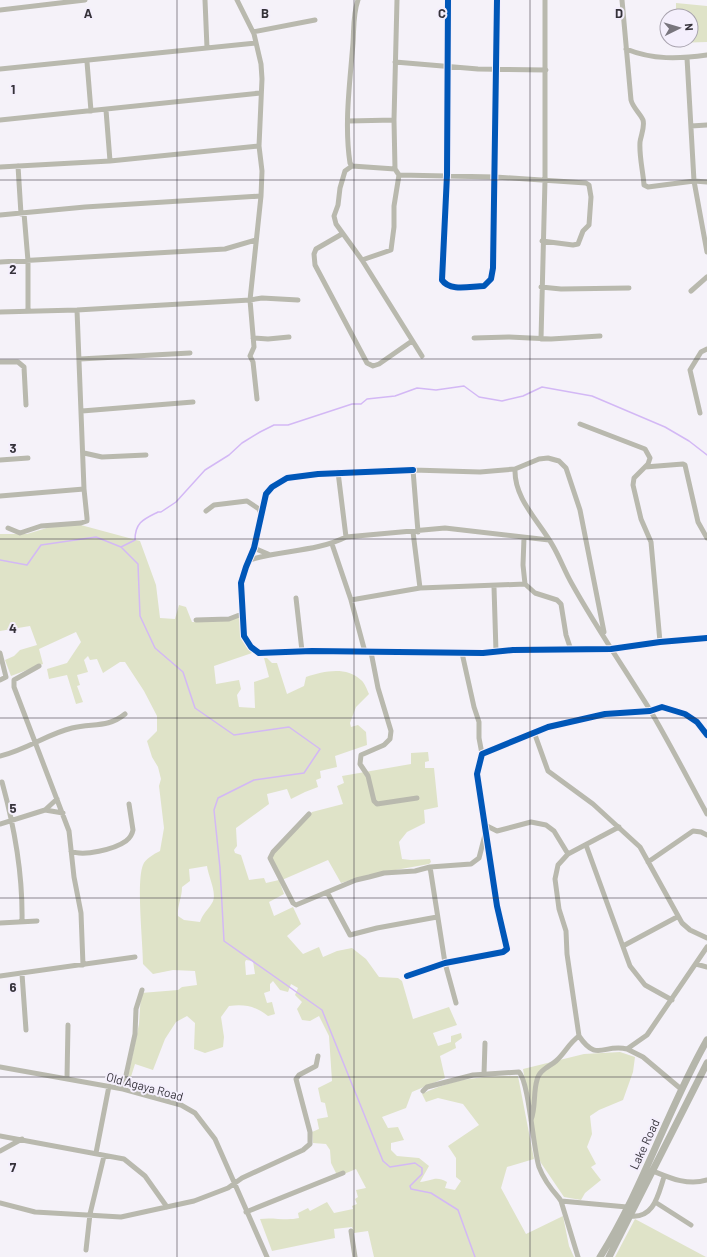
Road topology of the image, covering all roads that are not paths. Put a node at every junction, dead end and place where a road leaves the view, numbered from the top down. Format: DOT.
graph roads {
  1 [pos="84,0"];
  2 [pos="205,0"];
  3 [pos="237,0"];
  4 [pos="358,0"];
  5 [pos="397,0"];
  6 [pos="448,0"];
  7 [pos="497,0"];
  8 [pos="545,0"];
  9 [pos="622,0"];
  10 [pos="0,10"];
  11 [pos="315,20"];
  12 [pos="253,32"];
  13 [pos="256,43"];
  14 [pos="207,48"];
  15 [pos="626,49"];
  16 [pos="635,53"];
  17 [pos="707,55"];
  18 [pos="687,58"];
  19 [pos="627,60"];
  20 [pos="87,62"];
  21 [pos="395,62"];
  22 [pos="447,67"];
  23 [pos="0,69"];
  24 [pos="495,69"];
  25 [pos="546,70"];
  26 [pos="260,93"];
  27 [pos="106,110"];
  28 [pos="91,111"];
  29 [pos="0,120"];
  30 [pos="394,120"];
  31 [pos="349,121"];
  32 [pos="707,125"];
  33 [pos="691,126"];
  34 [pos="259,146"];
  35 [pos="110,161"];
  36 [pos="18,166"];
  37 [pos="352,166"];
  38 [pos="0,167"];
  39 [pos="395,169"];
  40 [pos="399,175"];
  41 [pos="447,176"];
  42 [pos="495,176"];
  43 [pos="545,180"];
  44 [pos="694,181"];
  45 [pos="707,182"];
  46 [pos="261,196"];
  47 [pos="22,213"];
  48 [pos="0,215"];
  49 [pos="342,234"];
  50 [pos="256,240"];
  51 [pos="542,241"];
  52 [pos="707,252"];
  53 [pos="362,260"];
  54 [pos="28,261"];
  55 [pos="0,262"];
  56 [pos="707,277"];
  57 [pos="541,287"];
  58 [pos="629,288"];
  59 [pos="691,291"];
  60 [pos="250,300"];
  61 [pos="298,300"];
  62 [pos="77,310"];
  63 [pos="28,311"];
  64 [pos="0,312"];
  65 [pos="600,336"];
  66 [pos="289,337"];
  67 [pos="253,338"];
  68 [pos="474,338"];
  69 [pos="540,339"];
  70 [pos="412,340"];
  71 [pos="707,349"];
  72 [pos="190,353"];
  73 [pos="422,356"];
  74 [pos="80,359"];
  75 [pos="0,362"];
  76 [pos="257,399"];
  77 [pos="193,402"];
  78 [pos="26,405"];
  79 [pos="82,411"];
  80 [pos="700,412"];
  81 [pos="580,424"];
  82 [pos="84,453"];
  83 [pos="146,455"];
  84 [pos="28,458"];
  85 [pos="0,460"];
  86 [pos="645,467"];
  87 [pos="515,469"];
  88 [pos="413,470"];
  89 [pos="338,472"];
  90 [pos="84,489"];
  91 [pos="0,496"];
  92 [pos="206,511"];
  93 [pos="262,517"];
  94 [pos="8,528"];
  95 [pos="415,532"];
  96 [pos="346,537"];
  97 [pos="524,538"];
  98 [pos="707,538"];
  99 [pos="549,540"];
  100 [pos="332,544"];
  101 [pos="254,548"];
  102 [pos="268,554"];
  103 [pos="249,560"];
  104 [pos="525,584"];
  105 [pos="494,587"];
  106 [pos="420,588"];
  107 [pos="296,598"];
  108 [pos="351,600"];
  109 [pos="242,614"];
  110 [pos="196,620"];
  111 [pos="604,635"];
  112 [pos="707,638"];
  113 [pos="660,642"];
  114 [pos="571,650"];
  115 [pos="611,650"];
  116 [pos="302,652"];
  117 [pos="368,652"];
  118 [pos="496,652"];
  119 [pos="0,653"];
  120 [pos="462,653"];
  121 [pos="39,666"];
  122 [pos="6,677"];
  123 [pos="0,680"];
  124 [pos="14,680"];
  125 [pos="650,711"];
  126 [pos="125,714"];
  127 [pos="534,732"];
  128 [pos="707,735"];
  129 [pos="36,743"];
  130 [pos="482,754"];
  131 [pos="0,756"];
  132 [pos="2,782"];
  133 [pos="417,798"];
  134 [pos="57,799"];
  135 [pos="129,804"];
  136 [pos="45,810"];
  137 [pos="63,813"];
  138 [pos="309,814"];
  139 [pos="707,814"];
  140 [pos="13,820"];
  141 [pos="0,824"];
  142 [pos="485,825"];
  143 [pos="619,827"];
  144 [pos="485,834"];
  145 [pos="707,836"];
  146 [pos="586,845"];
  147 [pos="71,851"];
  148 [pos="568,854"];
  149 [pos="648,862"];
  150 [pos="430,867"];
  151 [pos="328,892"];
  152 [pos="437,917"];
  153 [pos="677,917"];
  154 [pos="37,921"];
  155 [pos="22,922"];
  156 [pos="0,923"];
  157 [pos="707,938"];
  158 [pos="623,946"];
  159 [pos="707,947"];
  160 [pos="135,957"];
  161 [pos="446,963"];
  162 [pos="696,964"];
  163 [pos="83,966"];
  164 [pos="707,967"];
  165 [pos="22,974"];
  166 [pos="0,976"];
  167 [pos="407,976"];
  168 [pos="142,990"];
  169 [pos="672,1000"];
  170 [pos="456,1003"];
  171 [pos="68,1025"];
  172 [pos="26,1030"];
  173 [pos="579,1036"];
  174 [pos="707,1040"];
  175 [pos="484,1043"];
  176 [pos="627,1049"];
  177 [pos="318,1056"];
  178 [pos="707,1063"];
  179 [pos="0,1067"];
  180 [pos="484,1074"];
  181 [pos="67,1078"];
  182 [pos="110,1086"];
  183 [pos="123,1089"];
  184 [pos="682,1089"];
  185 [pos="423,1091"];
  186 [pos="530,1122"];
  187 [pos="0,1136"];
  188 [pos="22,1139"];
  189 [pos="0,1151"];
  190 [pos="96,1153"];
  191 [pos="104,1156"];
  192 [pos="653,1171"];
  193 [pos="343,1173"];
  194 [pos="664,1177"];
  195 [pos="707,1180"];
  196 [pos="234,1183"];
  197 [pos="561,1201"];
  198 [pos="655,1202"];
  199 [pos="0,1203"];
  200 [pos="167,1207"];
  201 [pos="627,1207"];
  202 [pos="246,1212"];
  203 [pos="90,1214"];
  204 [pos="630,1216"];
  205 [pos="691,1225"];
  206 [pos="352,1231"];
  207 [pos="86,1250"];
  208 [pos="267,1257"];
  209 [pos="355,1257"];
  210 [pos="578,1257"];
  211 [pos="600,1257"];
  212 [pos="609,1257"];
  1 -- 10 [label="street"];
  2 -- 14 [label="street"];
  3 -- 12 [label="street"];
  4 -- 31 [label="street"];
  5 -- 21 [label="street"];
  6 -- 22 [label="street"];
  7 -- 24 [label="street"];
  8 -- 25 [label="street"];
  9 -- 15 [label="street"];
  11 -- 12 [label="street"];
  12 -- 13 [label="street"];
  13 -- 14 [label="street"];
  13 -- 26 [label="street"];
  14 -- 20 [label="street"];
  15 -- 16 [label="street"];
  15 -- 19 [label="street"];
  16 -- 18 [label="street"];
  16 -- 19 [label="street"];
  17 -- 18 [label="street"];
  18 -- 33 [label="street"];
  19 -- 44 [label="street"];
  20 -- 23 [label="street"];
  20 -- 28 [label="street"];
  21 -- 22 [label="street"];
  21 -- 30 [label="street"];
  22 -- 24 [label="street"];
  22 -- 41 [label="street"];
  24 -- 25 [label="street"];
  24 -- 42 [label="street"];
  25 -- 43 [label="street"];
  26 -- 27 [label="street"];
  26 -- 34 [label="street"];
  27 -- 28 [label="street"];
  27 -- 35 [label="street"];
  28 -- 29 [label="street"];
  30 -- 31 [label="street"];
  30 -- 39 [label="street"];
  31 -- 37 [label="street"];
  32 -- 33 [label="street"];
  33 -- 44 [label="street"];
  34 -- 35 [label="street"];
  34 -- 46 [label="street"];
  35 -- 36 [label="street"];
  36 -- 38 [label="street"];
  36 -- 47 [label="street"];
  37 -- 39 [label="street"];
  37 -- 49 [label="street"];
  39 -- 40 [label="street"];
  40 -- 41 [label="street"];
  40 -- 53 [label="street"];
  41 -- 42 [label="street"];
  41 -- 42 [label="street"];
  42 -- 43 [label="street"];
  43 -- 51 [label="street"];
  43 -- 51 [label="street"];
  44 -- 45 [label="street"];
  44 -- 52 [label="street"];
  46 -- 47 [label="street"];
  46 -- 50 [label="street"];
  47 -- 48 [label="street"];
  47 -- 54 [label="street"];
  49 -- 53 [label="street"];
  49 -- 70 [label="street"];
  50 -- 54 [label="street"];
  50 -- 60 [label="street"];
  51 -- 57 [label="street"];
  53 -- 70 [label="street"];
  54 -- 55 [label="street"];
  54 -- 63 [label="street"];
  56 -- 59 [label="street"];
  57 -- 58 [label="street"];
  57 -- 69 [label="street"];
  60 -- 61 [label="street"];
  60 -- 62 [label="street"];
  60 -- 67 [label="street"];
  62 -- 63 [label="street"];
  62 -- 74 [label="street"];
  63 -- 64 [label="street"];
  65 -- 69 [label="street"];
  66 -- 67 [label="street"];
  67 -- 76 [label="street"];
  68 -- 69 [label="street"];
  70 -- 73 [label="street"];
  71 -- 80 [label="street"];
  72 -- 74 [label="street"];
  74 -- 79 [label="street"];
  75 -- 78 [label="street"];
  77 -- 79 [label="street"];
  79 -- 82 [label="street"];
  81 -- 86 [label="street"];
  82 -- 83 [label="street"];
  82 -- 90 [label="street"];
  84 -- 85 [label="street"];
  86 -- 98 [label="street"];
  86 -- 113 [label="street"];
  87 -- 88 [label="street"];
  87 -- 99 [label="street"];
  87 -- 111 [label="street"];
  88 -- 89 [label="street"];
  88 -- 95 [label="street"];
  89 -- 93 [label="street"];
  89 -- 96 [label="street"];
  90 -- 91 [label="street"];
  90 -- 94 [label="street"];
  92 -- 93 [label="street"];
  93 -- 101 [label="street"];
  95 -- 96 [label="street"];
  95 -- 97 [label="street"];
  95 -- 106 [label="street"];
  96 -- 100 [label="street"];
  97 -- 99 [label="street"];
  97 -- 104 [label="street"];
  99 -- 111 [label="street"];
  100 -- 102 [label="street"];
  100 -- 108 [label="street"];
  101 -- 102 [label="street"];
  101 -- 103 [label="street"];
  102 -- 103 [label="street"];
  103 -- 109 [label="street"];
  104 -- 105 [label="street"];
  104 -- 114 [label="street"];
  105 -- 106 [label="street"];
  105 -- 118 [label="street"];
  106 -- 108 [label="street"];
  107 -- 116 [label="street"];
  108 -- 117 [label="street"];
  109 -- 110 [label="street"];
  109 -- 116 [label="street"];
  111 -- 115 [label="street"];
  112 -- 113 [label="street"];
  113 -- 115 [label="street"];
  114 -- 115 [label="street"];
  114 -- 118 [label="street"];
  115 -- 125 [label="street"];
  116 -- 117 [label="street"];
  117 -- 120 [label="street"];
  117 -- 133 [label="street"];
  118 -- 120 [label="street"];
  119 -- 122 [label="street"];
  120 -- 130 [label="street"];
  121 -- 124 [label="street"];
  122 -- 123 [label="street"];
  122 -- 124 [label="street"];
  124 -- 129 [label="street"];
  125 -- 127 [label="street"];
  125 -- 128 [label="street"];
  125 -- 139 [label="street"];
  126 -- 129 [label="street"];
  127 -- 130 [label="street"];
  127 -- 143 [label="street"];
  129 -- 131 [label="street"];
  129 -- 134 [label="street"];
  130 -- 142 [label="street"];
  132 -- 140 [label="street"];
  134 -- 136 [label="street"];
  134 -- 137 [label="street"];
  135 -- 147 [label="street"];
  136 -- 137 [label="street"];
  136 -- 140 [label="street"];
  137 -- 147 [label="street"];
  138 -- 151 [label="street"];
  140 -- 141 [label="street"];
  140 -- 155 [label="street"];
  142 -- 144 [label="street"];
  142 -- 148 [label="street"];
  143 -- 146 [label="street"];
  143 -- 149 [label="street"];
  144 -- 150 [label="street"];
  144 -- 161 [label="street"];
  145 -- 149 [label="street"];
  146 -- 148 [label="street"];
  146 -- 158 [label="street"];
  147 -- 163 [label="street"];
  148 -- 173 [label="street"];
  149 -- 153 [label="street"];
  150 -- 151 [label="street"];
  150 -- 152 [label="street"];
  151 -- 152 [label="street"];
  152 -- 161 [label="street"];
  153 -- 157 [label="street"];
  153 -- 158 [label="street"];
  154 -- 155 [label="street"];
  155 -- 156 [label="street"];
  158 -- 169 [label="street"];
  159 -- 162 [label="street"];
  160 -- 163 [label="street"];
  161 -- 167 [label="street"];
  161 -- 170 [label="street"];
  162 -- 164 [label="street"];
  162 -- 169 [label="street"];
  163 -- 165 [label="street"];
  165 -- 166 [label="street"];
  165 -- 172 [label="street"];
  168 -- 183 [label="street"];
  169 -- 176 [label="street"];
  171 -- 181 [label="street"];
  173 -- 176 [label="street"];
  173 -- 186 [label="street"];
  174 -- 184 [label="main road, Lake Road"];
  175 -- 180 [label="street"];
  176 -- 184 [label="street"];
  177 -- 196 [label="street"];
  178 -- 192 [label="main road, Lake Road"];
  179 -- 181 [label="street, Old Agaya Road"];
  180 -- 185 [label="street"];
  180 -- 186 [label="street"];
  181 -- 182 [label="street, Old Agaya Road"];
  182 -- 183 [label="street, Old Agaya Road"];
  182 -- 190 [label="street"];
  183 -- 196 [label="street, Old Agaya Road"];
  184 -- 201 [label="main road, Lake Road"];
  186 -- 197 [label="street"];
  187 -- 188 [label="street"];
  188 -- 189 [label="street"];
  188 -- 190 [label="street"];
  190 -- 191 [label="street"];
  191 -- 200 [label="street"];
  191 -- 203 [label="street"];
  192 -- 194 [label="street"];
  192 -- 204 [label="main road, Lake Road"];
  193 -- 202 [label="street"];
  194 -- 195 [label="street"];
  194 -- 198 [label="street"];
  196 -- 200 [label="street"];
  196 -- 202 [label="street, Old Agaya Road"];
  197 -- 201 [label="street"];
  197 -- 210 [label="street"];
  198 -- 204 [label="street"];
  198 -- 205 [label="street"];
  199 -- 203 [label="street"];
  200 -- 203 [label="street"];
  201 -- 211 [label="main road, Lake Road"];
  202 -- 208 [label="street, Old Agaya Road"];
  203 -- 207 [label="street"];
  204 -- 212 [label="main road, Lake Road"];
  206 -- 209 [label="street"];
}
